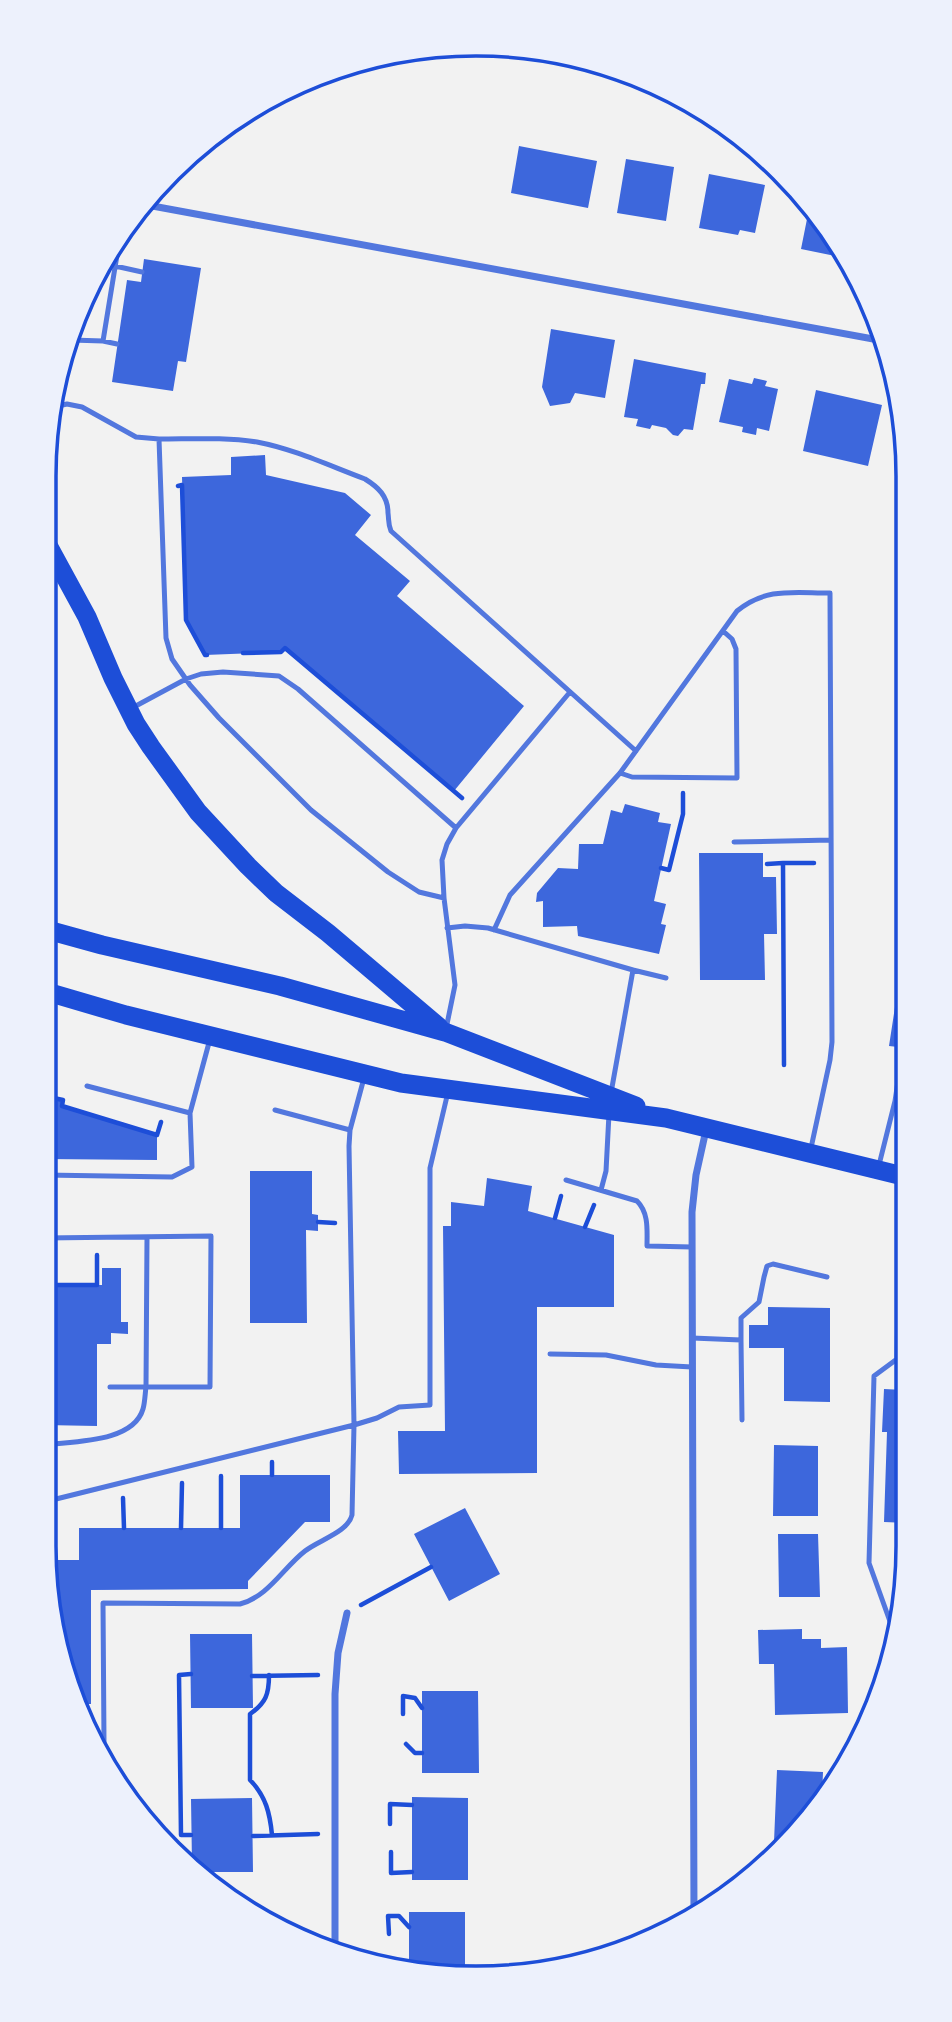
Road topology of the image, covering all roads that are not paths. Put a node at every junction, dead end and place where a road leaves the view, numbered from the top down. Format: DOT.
graph roads {
  1 [pos="155,205"];
  2 [pos="116,260"];
  3 [pos="115,266"];
  4 [pos="142,272"];
  5 [pos="873,339"];
  6 [pos="78,340"];
  7 [pos="103,341"];
  8 [pos="117,344"];
  9 [pos="62,405"];
  10 [pos="159,439"];
  11 [pos="56,560"];
  12 [pos="723,631"];
  13 [pos="186,679"];
  14 [pos="570,692"];
  15 [pos="130,710"];
  16 [pos="636,751"];
  17 [pos="620,773"];
  18 [pos="457,828"];
  19 [pos="831,841"];
  20 [pos="734,842"];
  21 [pos="444,898"];
  22 [pos="447,928"];
  23 [pos="494,930"];
  24 [pos="56,932"];
  25 [pos="633,970"];
  26 [pos="666,978"];
  27 [pos="56,995"];
  28 [pos="445,1032"];
  29 [pos="211,1035"];
  30 [pos="365,1073"];
  31 [pos="87,1086"];
  32 [pos="449,1089"];
  33 [pos="896,1094"];
  34 [pos="610,1103"];
  35 [pos="275,1110"];
  36 [pos="191,1113"];
  37 [pos="707,1128"];
  38 [pos="350,1130"];
  39 [pos="810,1154"];
  40 [pos="878,1170"];
  41 [pos="896,1174"];
  42 [pos="56,1175"];
  43 [pos="566,1180"];
  44 [pos="601,1190"];
  45 [pos="147,1237"];
  46 [pos="56,1238"];
  47 [pos="692,1247"];
  48 [pos="827,1277"];
  49 [pos="692,1338"];
  50 [pos="741,1340"];
  51 [pos="550,1354"];
  52 [pos="896,1360"];
  53 [pos="692,1367"];
  54 [pos="110,1387"];
  55 [pos="146,1387"];
  56 [pos="741,1420"];
  57 [pos="354,1425"];
  58 [pos="56,1443"];
  59 [pos="56,1499"];
  60 [pos="346,1613"];
  61 [pos="889,1619"];
  62 [pos="104,1741"];
  63 [pos="694,1905"];
  64 [pos="335,1942"];
  1 -- 5 [label="street"];
  2 -- 3 [label="lane"];
  3 -- 4 [label="lane"];
  3 -- 7 [label="lane"];
  6 -- 7 [label="lane"];
  7 -- 8 [label="lane"];
  9 -- 10 [label="lane"];
  10 -- 13 [label="lane"];
  10 -- 14 [label="lane"];
  11 -- 15 [label="highway"];
  12 -- 16 [label="lane"];
  12 -- 17 [label="lane"];
  12 -- 19 [label="lane"];
  13 -- 15 [label="lane"];
  13 -- 18 [label="lane"];
  13 -- 21 [label="lane"];
  14 -- 16 [label="lane"];
  14 -- 18 [label="lane"];
  15 -- 28 [label="highway"];
  16 -- 17 [label="lane"];
  17 -- 23 [label="lane"];
  18 -- 21 [label="lane"];
  19 -- 20 [label="lane"];
  19 -- 39 [label="lane"];
  21 -- 22 [label="lane"];
  22 -- 23 [label="lane"];
  22 -- 28 [label="lane"];
  23 -- 25 [label="lane"];
  24 -- 28 [label="highway"];
  25 -- 26 [label="lane"];
  25 -- 34 [label="lane"];
  27 -- 29 [label="highway"];
  28 -- 34 [label="highway"];
  29 -- 30 [label="highway"];
  29 -- 36 [label="lane"];
  30 -- 32 [label="highway"];
  30 -- 38 [label="lane"];
  31 -- 36 [label="lane"];
  32 -- 34 [label="highway"];
  32 -- 57 [label="lane"];
  33 -- 40 [label="lane"];
  34 -- 37 [label="highway"];
  34 -- 44 [label="lane"];
  35 -- 38 [label="lane"];
  36 -- 42 [label="lane"];
  37 -- 39 [label="highway"];
  37 -- 47 [label="street"];
  38 -- 57 [label="lane"];
  39 -- 40 [label="highway"];
  40 -- 41 [label="highway"];
  43 -- 44 [label="lane"];
  44 -- 47 [label="lane"];
  45 -- 46 [label="lane"];
  45 -- 55 [label="lane"];
  45 -- 55 [label="lane"];
  47 -- 49 [label="street"];
  48 -- 50 [label="lane"];
  49 -- 50 [label="lane"];
  49 -- 53 [label="street"];
  50 -- 56 [label="lane"];
  51 -- 53 [label="lane"];
  52 -- 61 [label="lane"];
  53 -- 63 [label="street"];
  54 -- 55 [label="lane"];
  55 -- 58 [label="lane"];
  57 -- 59 [label="lane"];
  57 -- 62 [label="lane"];
  60 -- 64 [label="street"];
}
